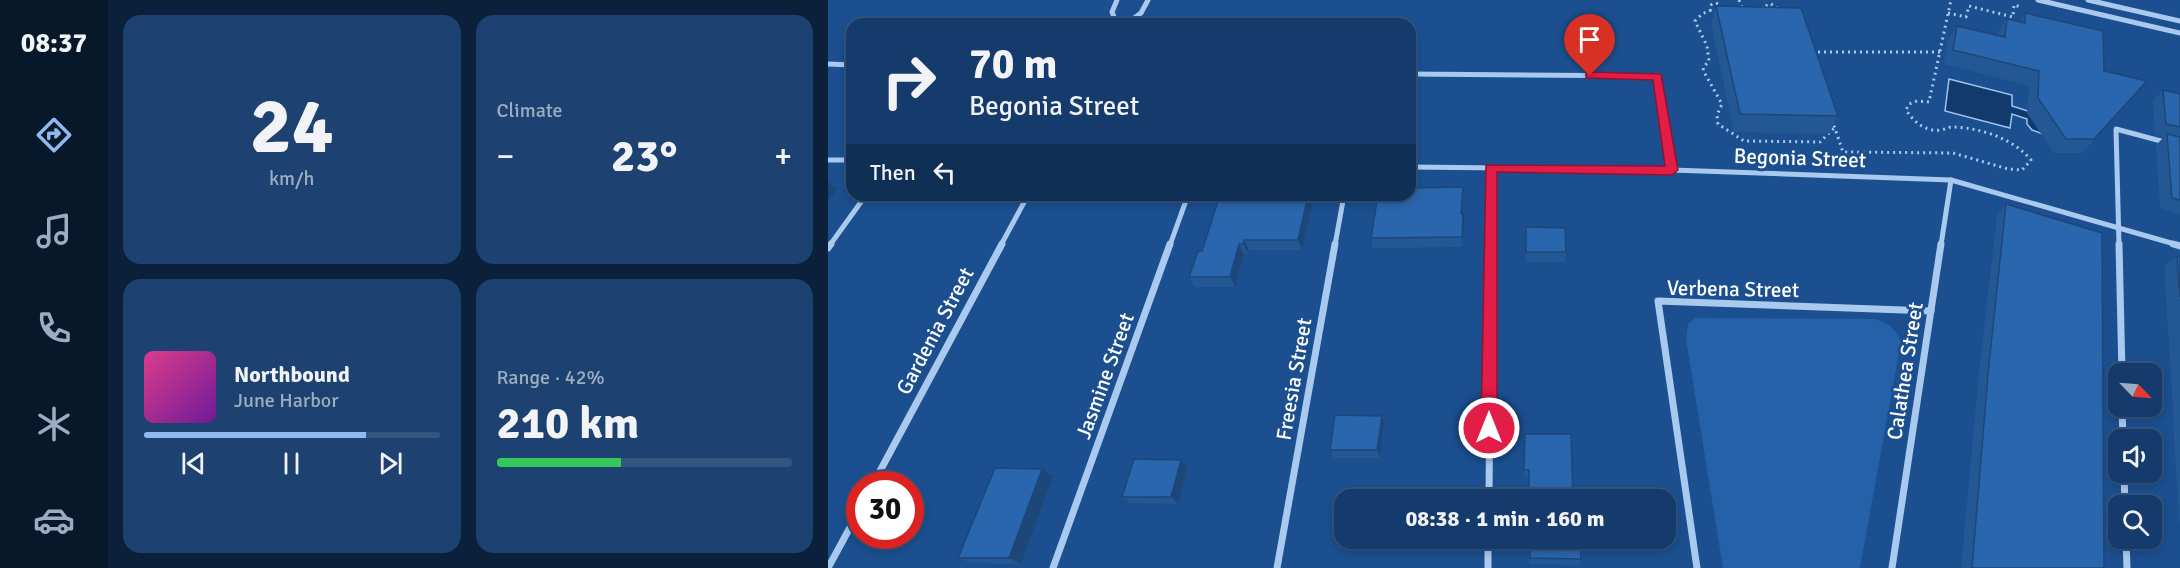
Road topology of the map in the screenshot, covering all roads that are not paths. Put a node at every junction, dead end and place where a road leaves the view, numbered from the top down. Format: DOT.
graph roads {
  1 [pos="1117,0"];
  2 [pos="1148,0"];
  3 [pos="2038,0"];
  4 [pos="2088,0"];
  5 [pos="1114,18"];
  6 [pos="1135,18"];
  7 [pos="2180,21"];
  8 [pos="2180,33"];
  9 [pos="828,64"];
  10 [pos="846,65"];
  11 [pos="1416,74"];
  12 [pos="2180,146"];
  13 [pos="828,160"];
  14 [pos="846,160"];
  15 [pos="1416,167"];
  16 [pos="1491,168"];
  17 [pos="1672,170"];
  18 [pos="1951,180"];
  19 [pos="862,201"];
  20 [pos="1025,201"];
  21 [pos="1186,201"];
  22 [pos="1343,201"];
  23 [pos="2118,228"];
  24 [pos="2180,246"];
  25 [pos="828,248"];
  26 [pos="1931,310"];
  27 [pos="2121,363"];
  28 [pos="880,471"];
  29 [pos="1489,489"];
  30 [pos="846,535"];
  31 [pos="1488,549"];
  32 [pos="2126,549"];
  33 [pos="828,568"];
  34 [pos="1053,568"];
  35 [pos="1277,568"];
  36 [pos="1488,568"];
  37 [pos="1697,568"];
  38 [pos="1892,568"];
  39 [pos="2127,568"];
  1 -- 5 [label="street"];
  2 -- 6 [label="street"];
  3 -- 8 [label="street"];
  4 -- 7 [label="street"];
  9 -- 10 [label="street"];
  11 -- 17 [label="street"];
  12 -- 23 [label="street"];
  13 -- 14 [label="street"];
  15 -- 16 [label="street, Begonia Street"];
  16 -- 17 [label="street, Begonia Street"];
  16 -- 29 [label="street"];
  17 -- 18 [label="street, Begonia Street"];
  18 -- 23 [label="street, Begonia Street"];
  18 -- 26 [label="street, Calathea Street"];
  19 -- 25 [label="street"];
  20 -- 28 [label="street, Gardenia Street"];
  21 -- 34 [label="street, Jasmine Street"];
  22 -- 35 [label="street, Freesia Street"];
  23 -- 24 [label="street, Begonia Street"];
  23 -- 27 [label="street"];
  26 -- 37 [label="street, Verbena Street"];
  26 -- 38 [label="street, Calathea Street"];
  30 -- 33 [label="street"];
  31 -- 36 [label="street"];
  32 -- 39 [label="street"];
}
